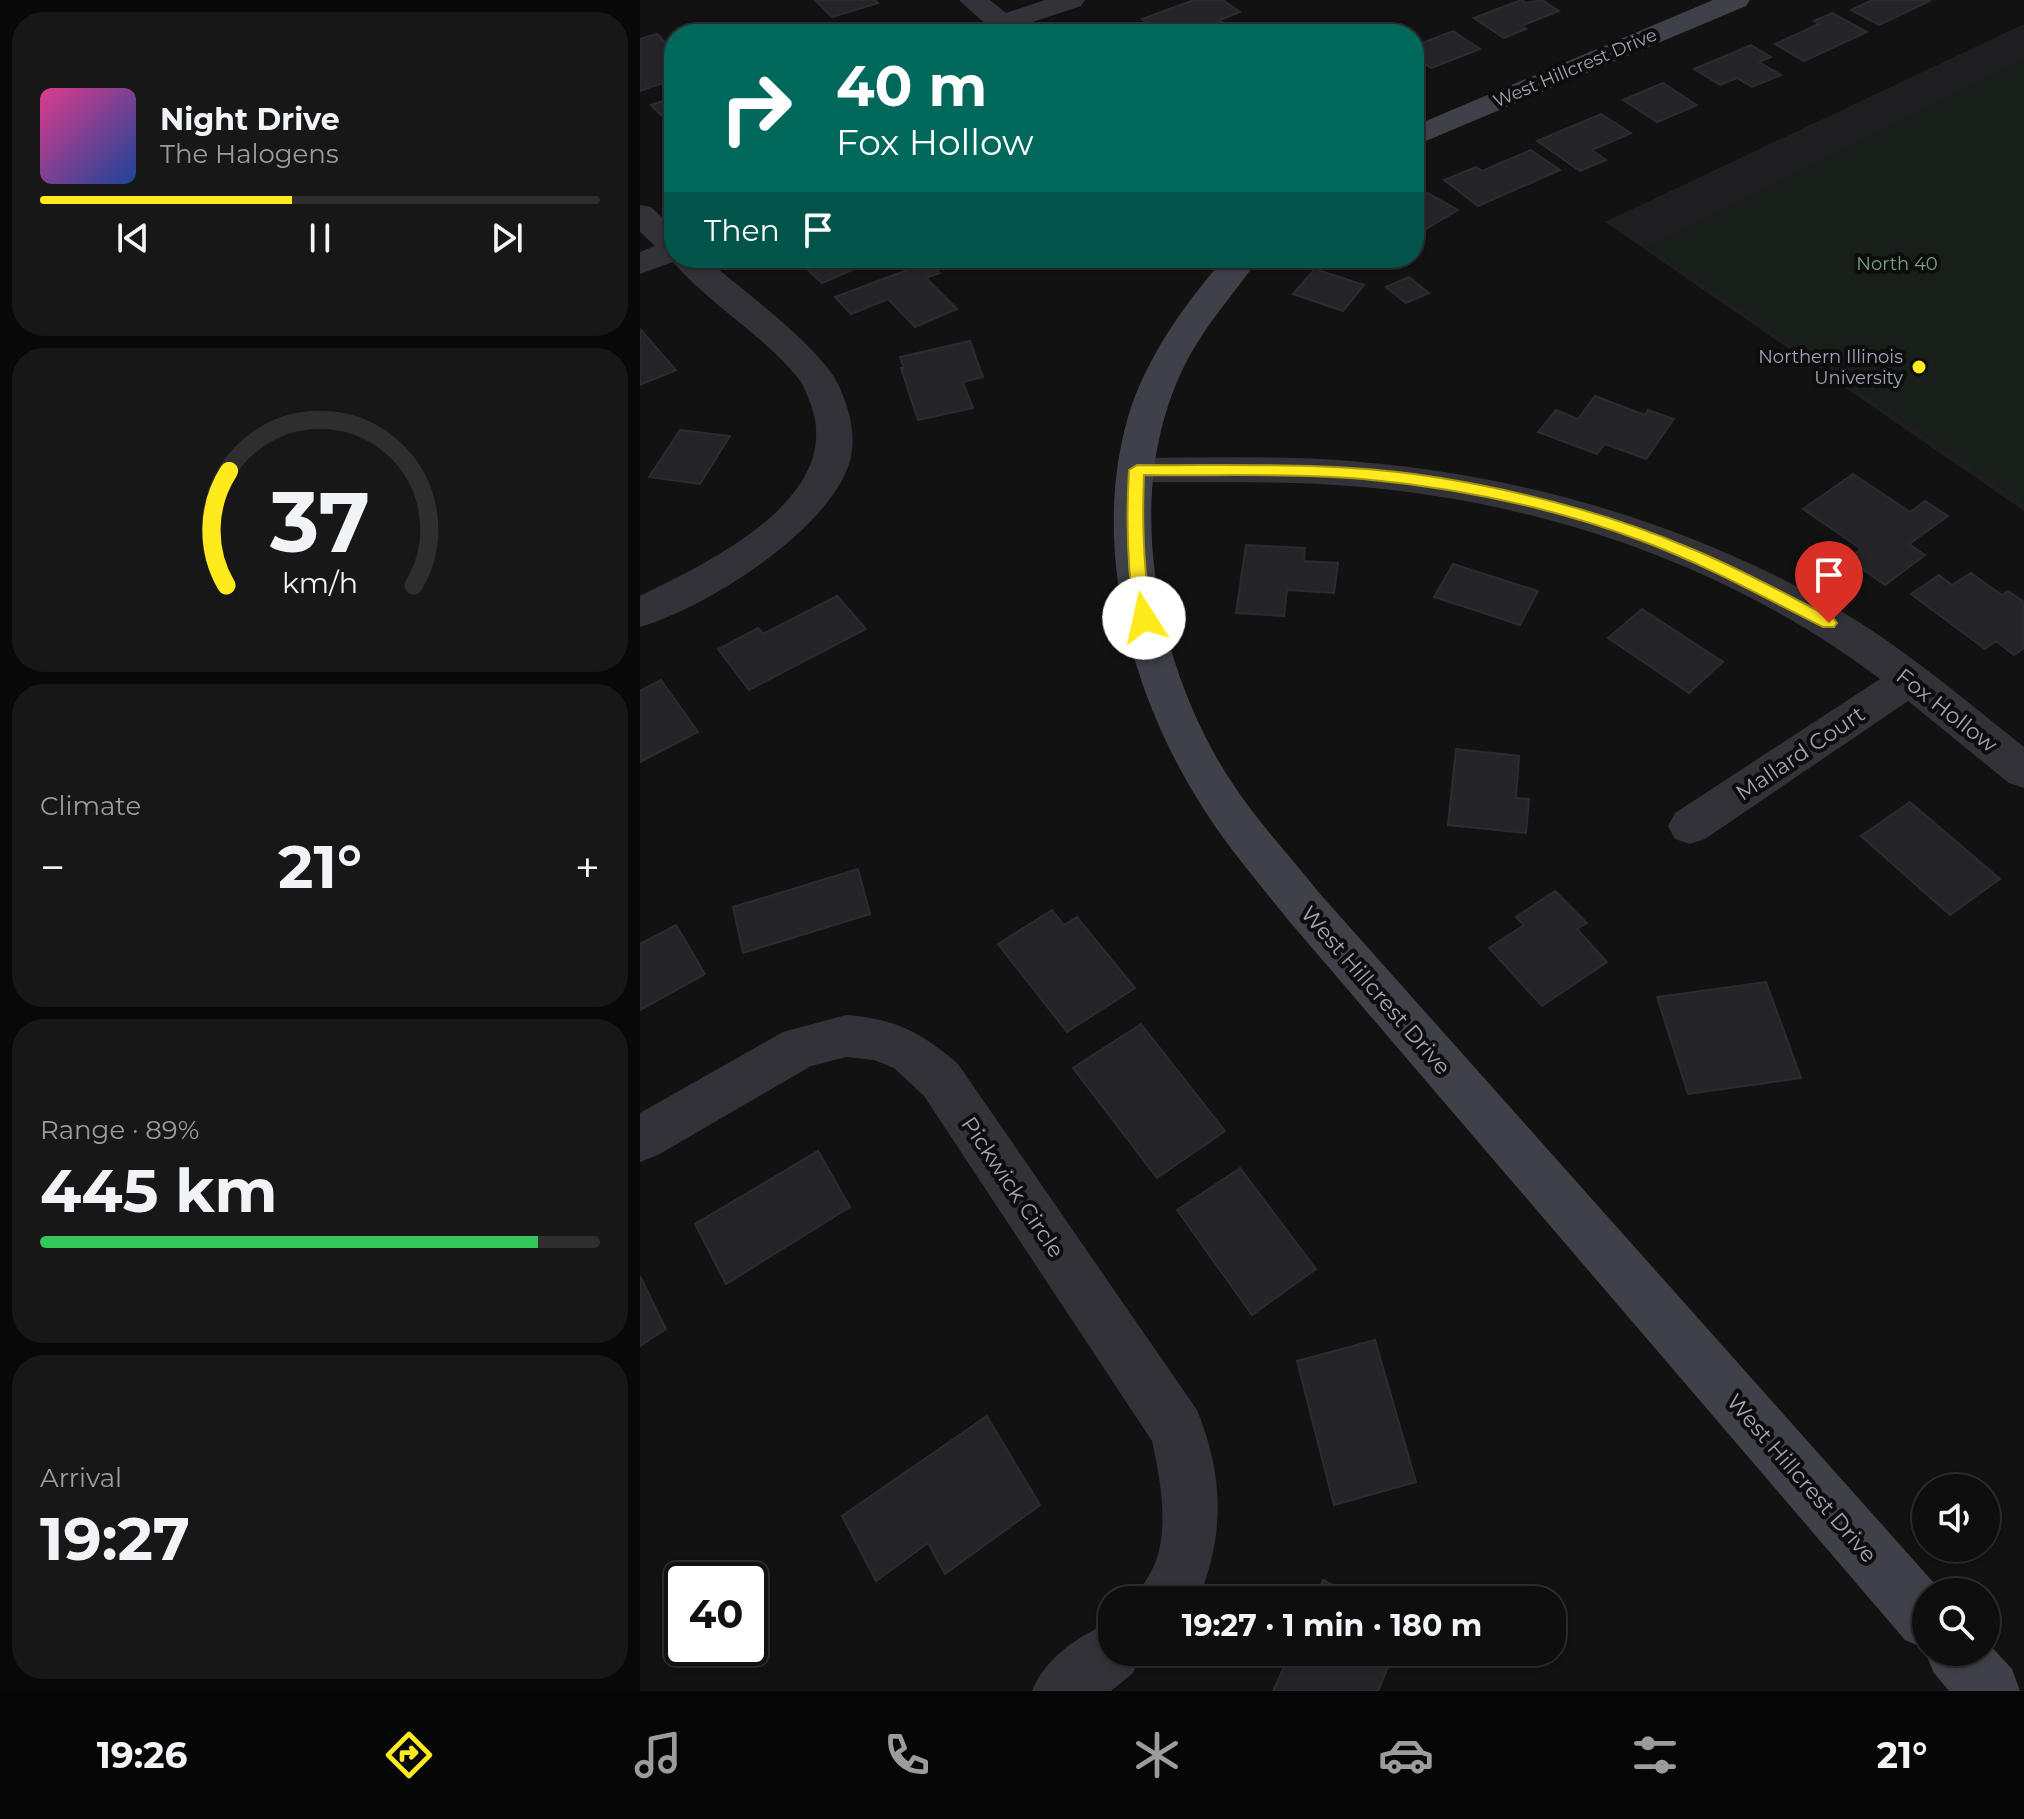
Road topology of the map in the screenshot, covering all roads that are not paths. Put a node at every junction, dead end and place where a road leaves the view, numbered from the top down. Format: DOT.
graph roads {
  1 [pos="973,0"];
  2 [pos="1071,0"];
  3 [pos="1736,0"];
  4 [pos="1424,133"];
  5 [pos="640,214"];
  6 [pos="664,239"];
  7 [pos="664,253"];
  8 [pos="640,264"];
  9 [pos="697,268"];
  10 [pos="1234,268"];
  11 [pos="1137,470"];
  12 [pos="640,613"];
  13 [pos="1909,680"];
  14 [pos="2024,771"];
  15 [pos="1690,826"];
  16 [pos="640,1139"];
  17 [pos="1177,1586"];
  18 [pos="1912,1603"];
  19 [pos="1098,1663"];
  20 [pos="1968,1666"];
  21 [pos="1062,1691"];
  22 [pos="1990,1691"];
  1 -- 2 [label="street"];
  3 -- 4 [label="street, West Hillcrest Drive"];
  5 -- 6 [label="street"];
  7 -- 8 [label="street"];
  9 -- 12 [label="street"];
  10 -- 11 [label="street, West Hillcrest Drive"];
  11 -- 13 [label="street, Fox Hollow"];
  11 -- 18 [label="street, West Hillcrest Drive"];
  13 -- 14 [label="street, Fox Hollow"];
  13 -- 15 [label="street, Mallard Court"];
  16 -- 17 [label="street, Pickwick Circle"];
  19 -- 21 [label="street"];
  20 -- 22 [label="street"];
}
